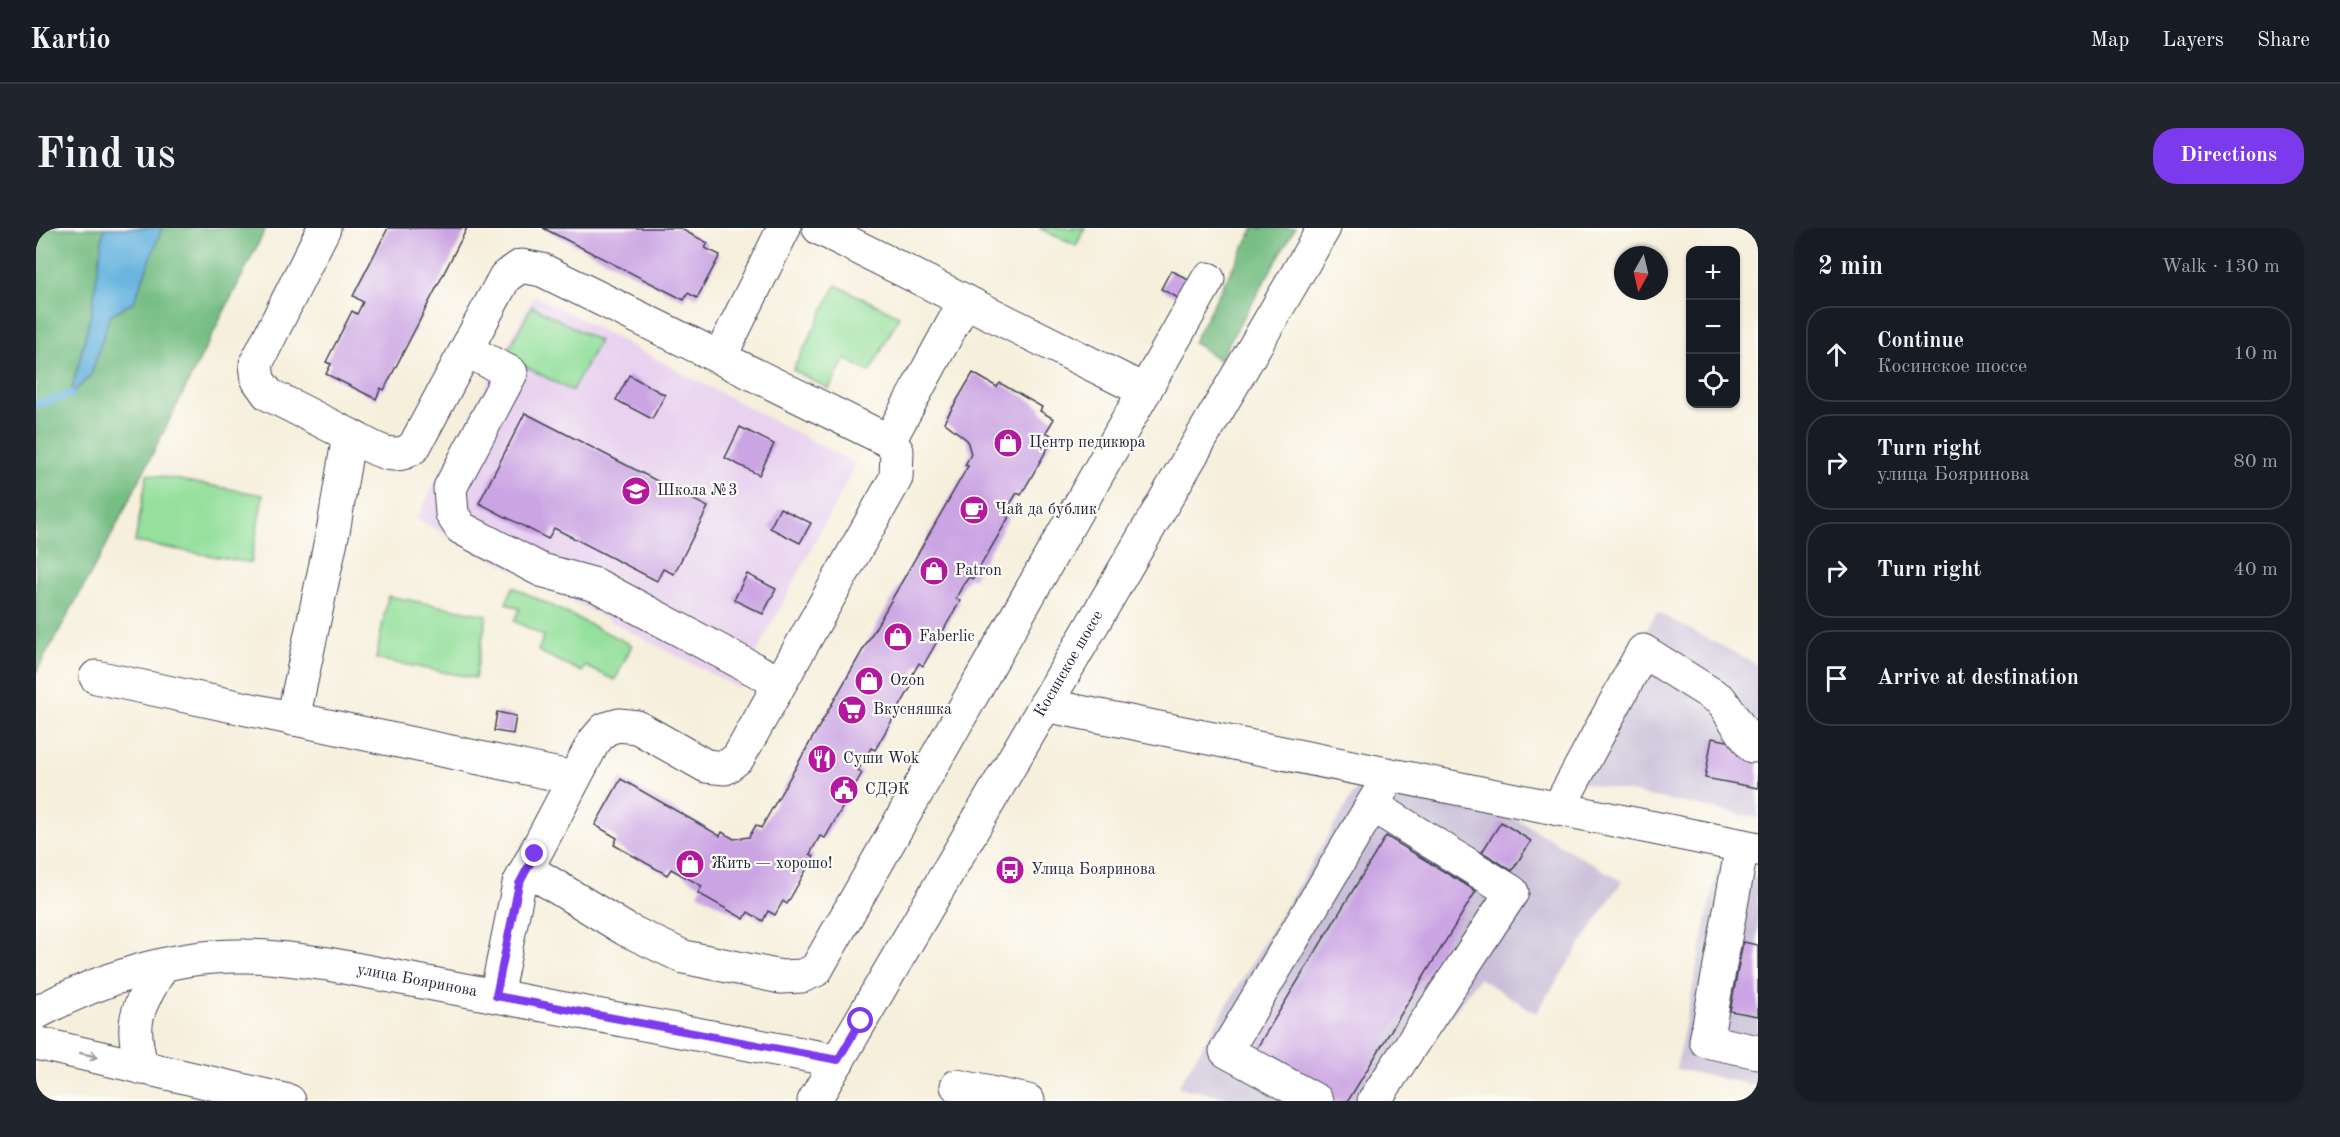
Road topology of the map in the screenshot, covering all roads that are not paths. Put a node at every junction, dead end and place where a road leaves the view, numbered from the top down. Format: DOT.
graph roads {
  1 [pos="324,228"];
  2 [pos="784,228"];
  3 [pos="819,228"];
  4 [pos="1324,228"];
  5 [pos="1208,279"];
  6 [pos="964,301"];
  7 [pos="466,351"];
  8 [pos="720,357"];
  9 [pos="1145,391"];
  10 [pos="350,435"];
  11 [pos="889,441"];
  12 [pos="96,677"];
  13 [pos="780,683"];
  14 [pos="1045,705"];
  15 [pos="293,719"];
  16 [pos="1752,746"];
  17 [pos="1390,775"];
  18 [pos="574,778"];
  19 [pos="1372,805"];
  20 [pos="1558,809"];
  21 [pos="1750,847"];
  22 [pos="527,869"];
  23 [pos="162,966"];
  24 [pos="496,996"];
  25 [pos="36,1013"];
  26 [pos="36,1043"];
  27 [pos="1758,1052"];
  28 [pos="838,1060"];
  29 [pos="142,1068"];
  30 [pos="957,1086"];
  31 [pos="238,1095"];
  32 [pos="288,1101"];
  33 [pos="814,1101"];
  34 [pos="1028,1101"];
  35 [pos="1317,1101"];
  36 [pos="1374,1101"];
  1 -- 10 [label="street"];
  2 -- 8 [label="street"];
  3 -- 6 [label="street"];
  4 -- 14 [label="street, Косинское шоссе"];
  5 -- 9 [label="street"];
  6 -- 9 [label="street"];
  6 -- 11 [label="street"];
  7 -- 8 [label="street"];
  7 -- 10 [label="street"];
  7 -- 13 [label="street"];
  8 -- 11 [label="street"];
  9 -- 22 [label="street"];
  10 -- 15 [label="street"];
  11 -- 13 [label="street"];
  12 -- 15 [label="street"];
  13 -- 18 [label="street"];
  14 -- 17 [label="street"];
  14 -- 28 [label="street, Косинское шоссе"];
  15 -- 18 [label="street"];
  16 -- 20 [label="street"];
  17 -- 19 [label="street"];
  17 -- 20 [label="street"];
  18 -- 22 [label="street"];
  19 -- 35 [label="street"];
  19 -- 36 [label="street"];
  20 -- 21 [label="street"];
  21 -- 27 [label="street"];
  22 -- 24 [label="street"];
  23 -- 24 [label="street, улица Бояринова"];
  23 -- 25 [label="street, улица Бояринова"];
  23 -- 29 [label="street"];
  24 -- 28 [label="street, улица Бояринова"];
  26 -- 29 [label="street, one-way"];
  28 -- 33 [label="street, Косинское шоссе"];
  29 -- 31 [label="street"];
  30 -- 34 [label="street"];
  31 -- 32 [label="street"];
}
